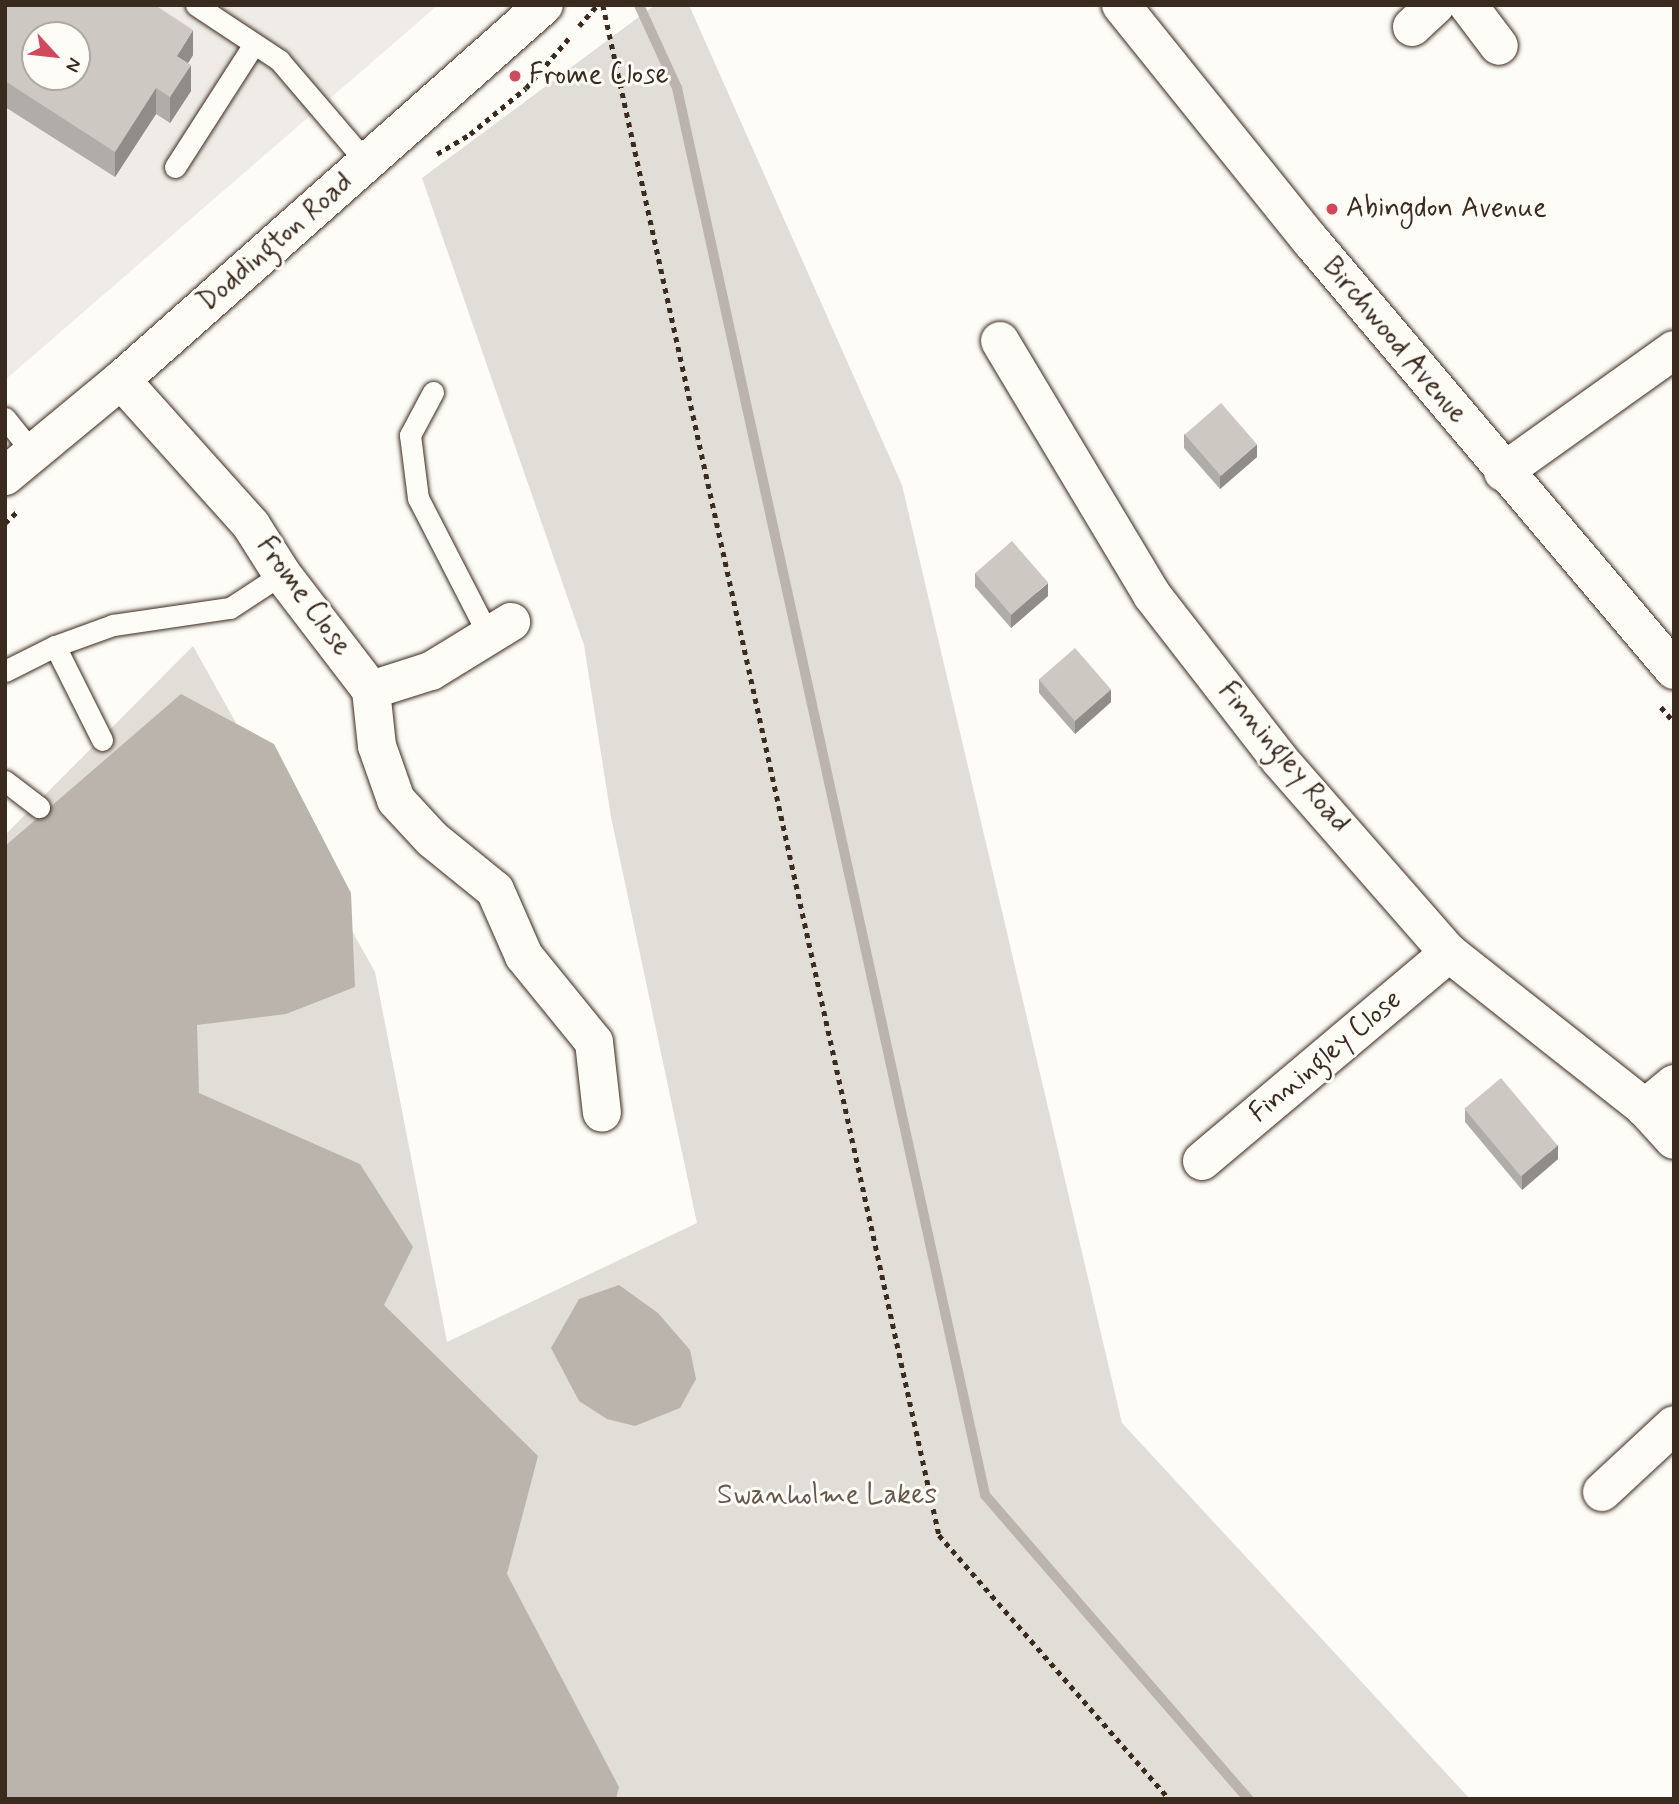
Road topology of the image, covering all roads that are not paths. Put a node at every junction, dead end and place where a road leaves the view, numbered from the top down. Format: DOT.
graph roads {
  1 [pos="196,5"];
  2 [pos="544,5"];
  3 [pos="1121,5"];
  4 [pos="1468,5"];
  5 [pos="254,44"];
  6 [pos="1499,46"];
  7 [pos="367,163"];
  8 [pos="175,167"];
  9 [pos="1000,341"];
  10 [pos="1674,350"];
  11 [pos="121,380"];
  12 [pos="433,392"];
  13 [pos="5,418"];
  14 [pos="19,464"];
  15 [pos="1503,472"];
  16 [pos="282,574"];
  17 [pos="500,629"];
  18 [pos="55,646"];
  19 [pos="1674,670"];
  20 [pos="5,671"];
  21 [pos="371,690"];
  22 [pos="102,740"];
  23 [pos="5,781"];
  24 [pos="39,807"];
  25 [pos="1449,953"];
  26 [pos="1674,1084"];
  27 [pos="1645,1108"];
  28 [pos="601,1113"];
  29 [pos="1674,1140"];
  30 [pos="1202,1161"];
  31 [pos="1674,1425"];
  32 [pos="1602,1492"];
  1 -- 5 [label="lane"];
  2 -- 7 [label="street, Doddington Road"];
  3 -- 15 [label="street, Birchwood Avenue"];
  4 -- 6 [label="street"];
  5 -- 7 [label="lane"];
  5 -- 8 [label="lane"];
  7 -- 11 [label="street, Doddington Road"];
  9 -- 25 [label="street, Finningley Road"];
  10 -- 15 [label="street"];
  11 -- 14 [label="street, Doddington Road"];
  11 -- 16 [label="street, Frome Close"];
  12 -- 17 [label="lane"];
  13 -- 14 [label="lane"];
  15 -- 19 [label="street, Birchwood Avenue"];
  16 -- 18 [label="lane"];
  16 -- 21 [label="street, Frome Close"];
  17 -- 21 [label="street"];
  18 -- 20 [label="lane"];
  18 -- 22 [label="lane"];
  21 -- 28 [label="street"];
  23 -- 24 [label="lane"];
  25 -- 27 [label="street, Finningley Road"];
  25 -- 30 [label="street, Finningley Close"];
  26 -- 27 [label="street"];
  27 -- 29 [label="street, Finningley Road"];
  31 -- 32 [label="street"];
}
